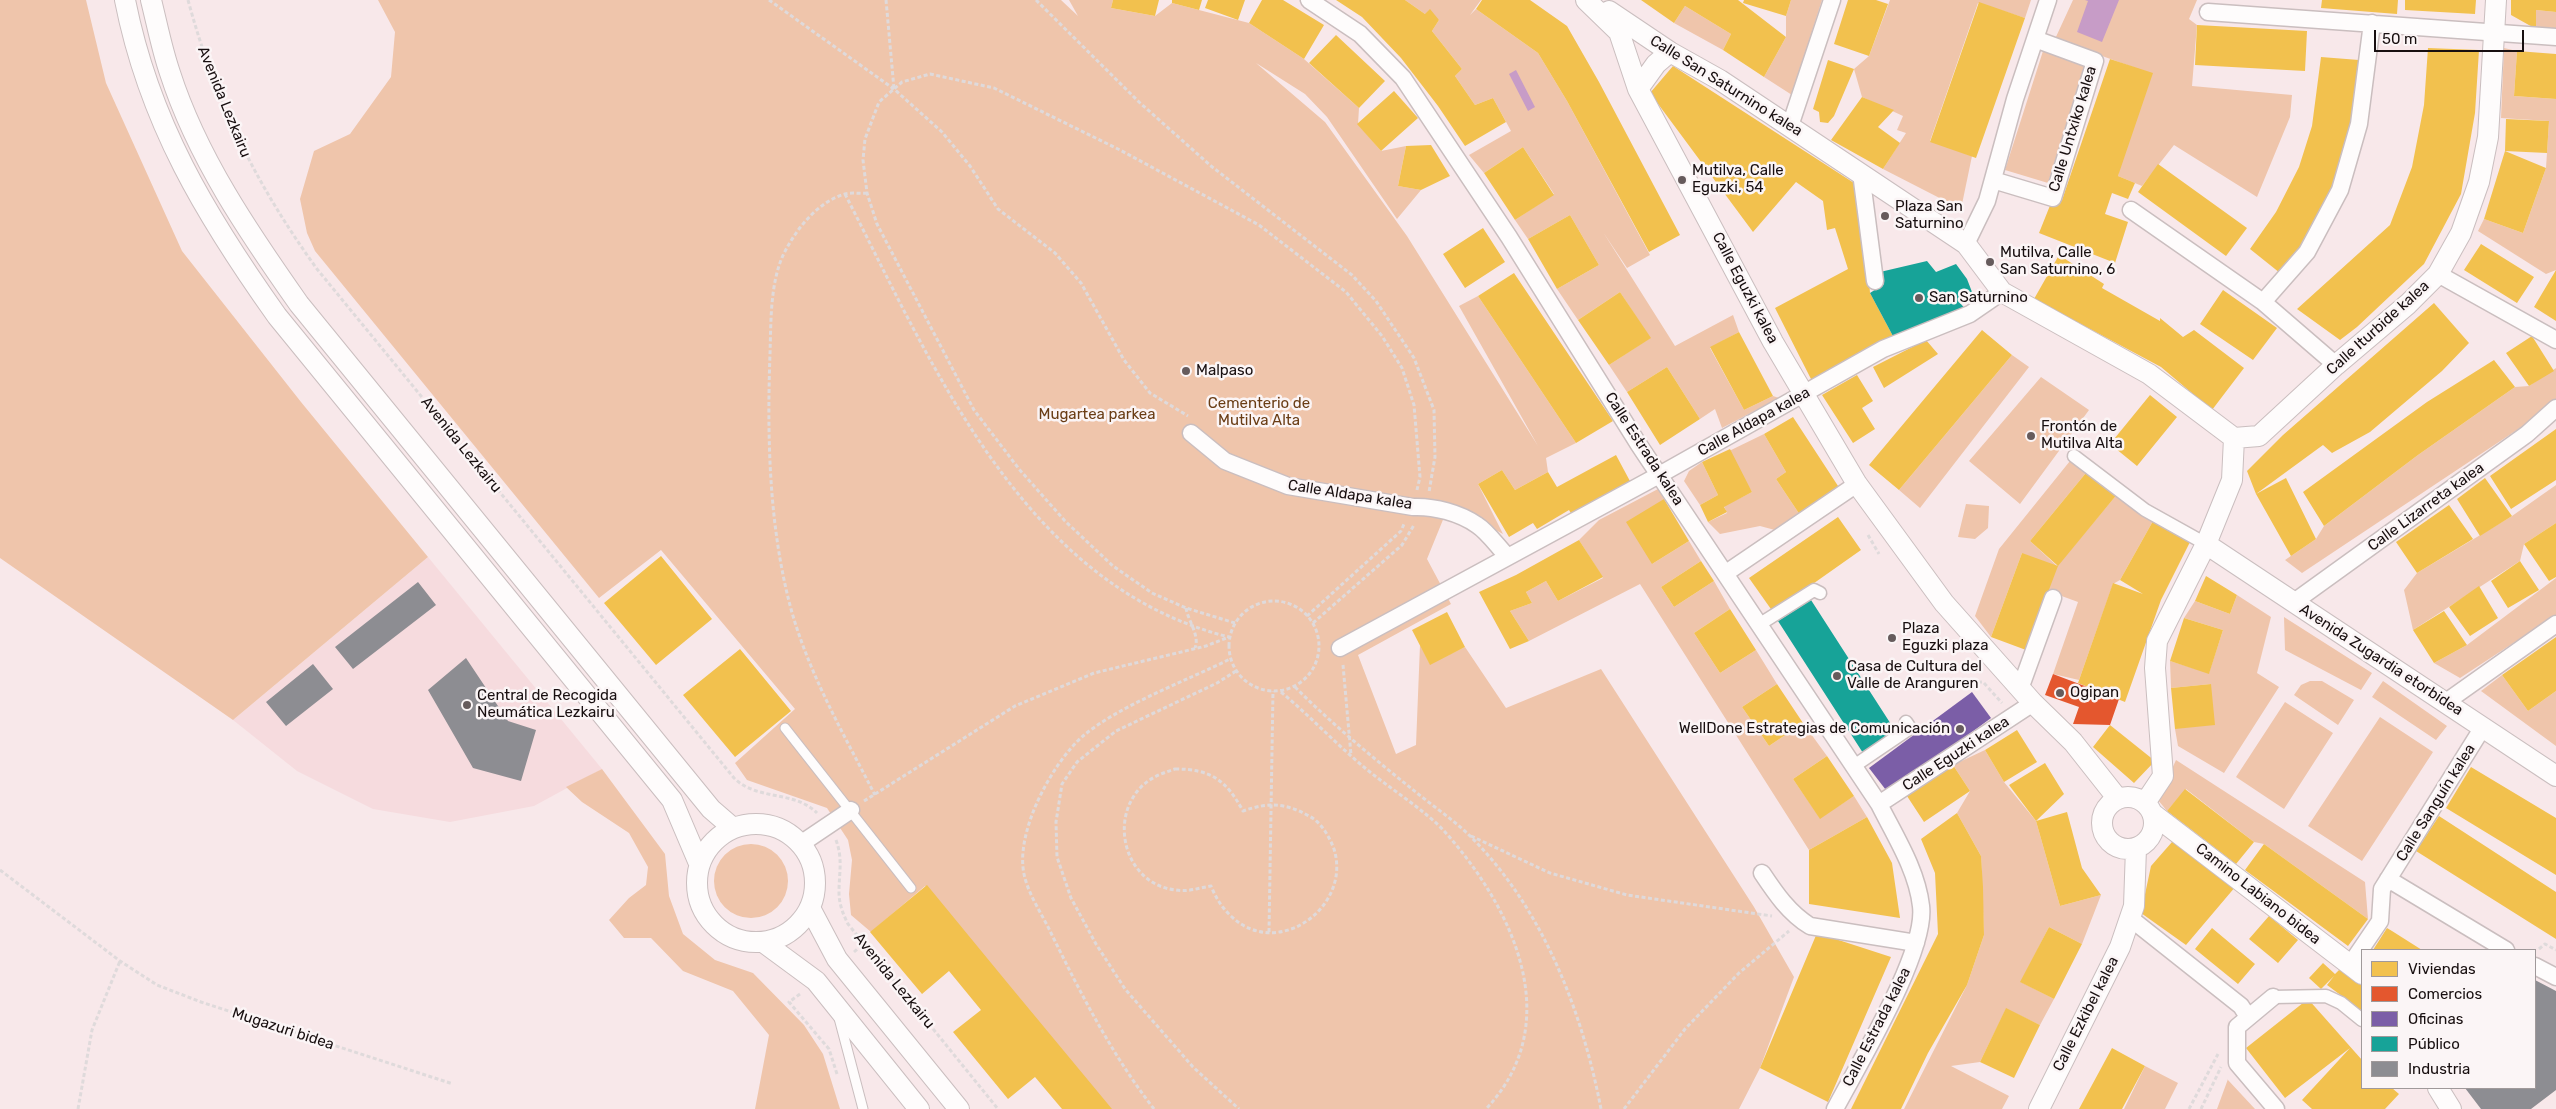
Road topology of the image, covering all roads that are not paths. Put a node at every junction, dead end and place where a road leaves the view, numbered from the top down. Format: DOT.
graph roads {
  1 [pos="125,0"];
  2 [pos="151,0"];
  3 [pos="1309,0"];
  4 [pos="1586,0"];
  5 [pos="1591,0"];
  6 [pos="1832,0"];
  7 [pos="2048,0"];
  8 [pos="2496,0"];
  9 [pos="2208,12"];
  10 [pos="2372,23"];
  11 [pos="2494,33"];
  12 [pos="2556,37"];
  13 [pos="2035,40"];
  14 [pos="1670,52"];
  15 [pos="1638,89"];
  16 [pos="1790,126"];
  17 [pos="1861,173"];
  18 [pos="1993,180"];
  19 [pos="2131,210"];
  20 [pos="1966,244"];
  21 [pos="2438,274"];
  22 [pos="1875,281"];
  23 [pos="2002,292"];
  24 [pos="2263,302"];
  25 [pos="2556,340"];
  26 [pos="2336,365"];
  27 [pos="1804,394"];
  28 [pos="2556,408"];
  29 [pos="1191,433"];
  30 [pos="2234,438"];
  31 [pos="2074,456"];
  32 [pos="1661,474"];
  33 [pos="1857,484"];
  34 [pos="2206,544"];
  35 [pos="1507,556"];
  36 [pos="1726,573"];
  37 [pos="1820,593"];
  38 [pos="2053,598"];
  39 [pos="2294,602"];
  40 [pos="1760,624"];
  41 [pos="2556,624"];
  42 [pos="1340,648"];
  43 [pos="2026,696"];
  44 [pos="2446,702"];
  45 [pos="1906,722"];
  46 [pos="2484,727"];
  47 [pos="785,728"];
  48 [pos="1854,766"];
  49 [pos="2556,776"];
  50 [pos="2118,799"];
  51 [pos="1879,804"];
  52 [pos="2149,808"];
  53 [pos="851,810"];
  54 [pos="733,828"];
  55 [pos="802,843"];
  56 [pos="2136,848"];
  57 [pos="698,861"];
  58 [pos="1762,873"];
  59 [pos="2388,879"];
  60 [pos="911,888"];
  61 [pos="810,908"];
  62 [pos="2130,918"];
  63 [pos="1917,939"];
  64 [pos="763,942"];
  65 [pos="2487,945"];
  66 [pos="2366,949"];
  67 [pos="2502,949"];
  68 [pos="2536,967"];
  69 [pos="2356,970"];
  70 [pos="2556,977"];
  71 [pos="2273,998"];
  72 [pos="835,1006"];
  73 [pos="2248,1017"];
  74 [pos="2361,1019"];
  75 [pos="2439,1089"];
  76 [pos="863,1109"];
  77 [pos="919,1109"];
  78 [pos="959,1109"];
  79 [pos="1836,1109"];
  80 [pos="2039,1109"];
  81 [pos="2276,1109"];
  82 [pos="2451,1109"];
  1 -- 57 [label="street"];
  2 -- 54 [label="street"];
  3 -- 32 [label="street, Calle Estrada kalea"];
  4 -- 15 [label="street, Calle Eguzki kalea"];
  5 -- 14 [label="street, Calle San Saturnino kalea"];
  6 -- 16 [label="street"];
  7 -- 13 [label="street"];
  8 -- 11 [label="street, Calle Iturbide kalea"];
  9 -- 10 [label="street"];
  10 -- 11 [label="street"];
  10 -- 24 [label="street"];
  11 -- 12 [label="street"];
  11 -- 21 [label="street, Calle Iturbide kalea"];
  13 -- 18 [label="street"];
  13 -- 18 [label="street, Calle Untxiko kalea"];
  14 -- 15 [label="street"];
  14 -- 16 [label="street, Calle San Saturnino kalea"];
  15 -- 27 [label="street, Calle Eguzki kalea"];
  16 -- 17 [label="street, Calle San Saturnino kalea"];
  17 -- 20 [label="street, Calle San Saturnino kalea"];
  17 -- 22 [label="street"];
  18 -- 20 [label="street"];
  19 -- 24 [label="street"];
  20 -- 23 [label="street, Calle San Saturnino kalea"];
  21 -- 25 [label="street"];
  21 -- 26 [label="street, Calle Iturbide kalea"];
  23 -- 27 [label="street, Calle Aldapa kalea"];
  23 -- 30 [label="street, Calle San Saturnino kalea"];
  24 -- 26 [label="street"];
  26 -- 30 [label="street, Calle Iturbide kalea"];
  27 -- 32 [label="street, Calle Aldapa kalea"];
  27 -- 33 [label="street, Calle Eguzki kalea"];
  28 -- 39 [label="street, Calle Lizarreta kalea"];
  29 -- 35 [label="street, Calle Aldapa kalea"];
  30 -- 34 [label="street"];
  31 -- 34 [label="street"];
  32 -- 35 [label="street, Calle Aldapa kalea"];
  32 -- 36 [label="street, Calle Estrada kalea"];
  33 -- 36 [label="street"];
  33 -- 43 [label="street, Calle Eguzki kalea"];
  34 -- 39 [label="street, Avenida Zugardia etorbidea"];
  34 -- 52 [label="street"];
  35 -- 42 [label="street, Calle Aldapa kalea"];
  36 -- 40 [label="street, Calle Estrada kalea"];
  37 -- 40 [label="street"];
  38 -- 43 [label="street"];
  39 -- 44 [label="street, Avenida Zugardia etorbidea"];
  40 -- 48 [label="street, Calle Estrada kalea"];
  41 -- 44 [label="street"];
  43 -- 50 [label="street, Calle Eguzki kalea"];
  43 -- 51 [label="street, Calle Eguzki kalea"];
  44 -- 46 [label="street, Avenida Zugardia etorbidea"];
  45 -- 48 [label="street"];
  46 -- 49 [label="street, Avenida Zugardia etorbidea"];
  46 -- 59 [label="street, Calle Sanguín kalea"];
  47 -- 53 [label="lane"];
  48 -- 51 [label="street, Calle Estrada kalea"];
  50 -- 52 [label="street"];
  50 -- 56 [label="street"];
  51 -- 63 [label="street, Calle Estrada kalea"];
  52 -- 56 [label="street"];
  52 -- 69 [label="street, Camino Labiano bidea"];
  53 -- 55 [label="street"];
  53 -- 60 [label="lane"];
  54 -- 55 [label="street"];
  54 -- 57 [label="street"];
  55 -- 61 [label="street"];
  56 -- 62 [label="street, Calle Ezkibel kalea"];
  57 -- 64 [label="street"];
  58 -- 63 [label="street"];
  59 -- 65 [label="street, Calle Sanguín kalea"];
  59 -- 66 [label="street, Calle Sanguín kalea"];
  61 -- 64 [label="street"];
  61 -- 78 [label="street, Avenida Lezkairu"];
  62 -- 73 [label="street"];
  62 -- 80 [label="street, Calle Ezkibel kalea"];
  63 -- 79 [label="street, Calle Estrada kalea"];
  64 -- 72 [label="street"];
  65 -- 67 [label="street, Calle Sanguín kalea"];
  68 -- 70 [label="street"];
  71 -- 73 [label="street"];
  71 -- 74 [label="street"];
  72 -- 76 [label="lane"];
  72 -- 77 [label="street"];
  73 -- 81 [label="street"];
  75 -- 82 [label="street"];
}
